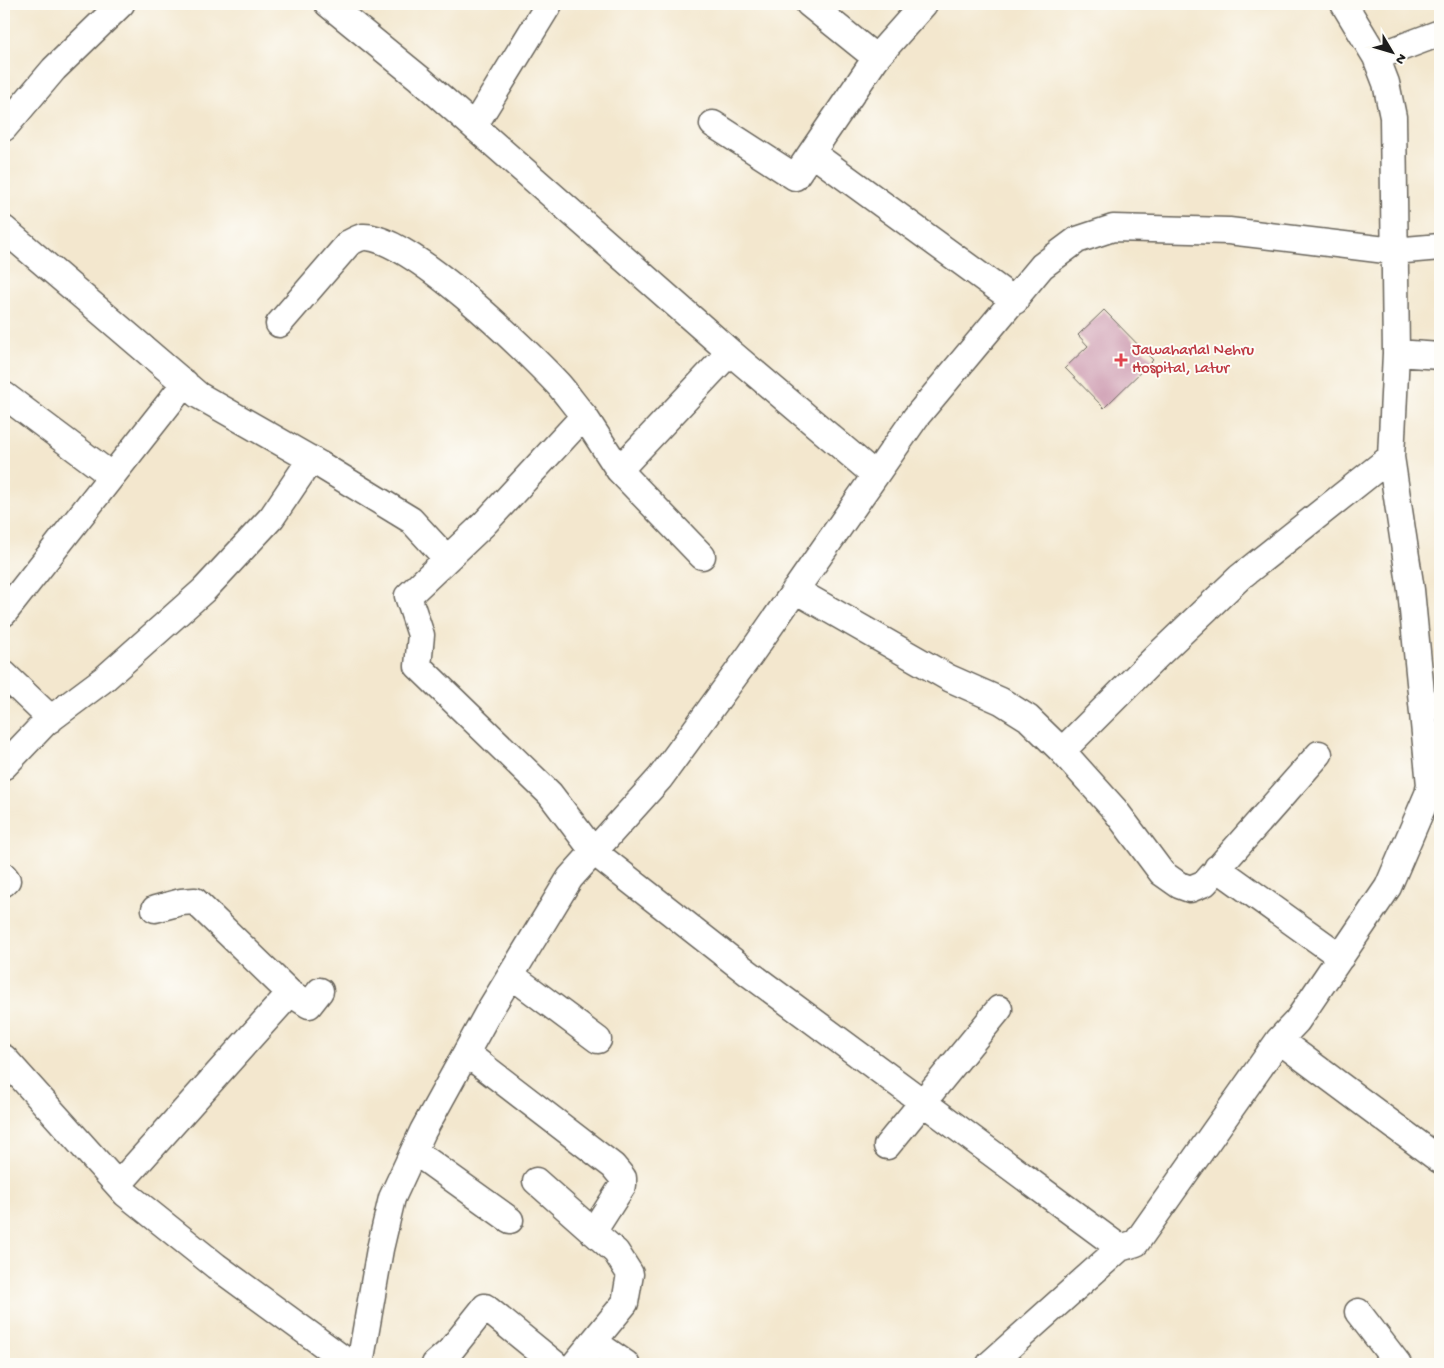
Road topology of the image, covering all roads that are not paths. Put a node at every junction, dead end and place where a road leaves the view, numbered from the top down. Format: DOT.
graph roads {
  1 [pos="122,4"];
  2 [pos="328,4"];
  3 [pos="549,4"];
  4 [pos="809,4"];
  5 [pos="924,4"];
  6 [pos="1344,4"];
  7 [pos="1440,33"];
  8 [pos="1376,57"];
  9 [pos="876,58"];
  10 [pos="713,124"];
  11 [pos="474,126"];
  12 [pos="4,128"];
  13 [pos="812,153"];
  14 [pos="4,228"];
  15 [pos="1440,247"];
  16 [pos="1394,252"];
  17 [pos="1015,301"];
  18 [pos="279,324"];
  19 [pos="730,352"];
  20 [pos="1396,353"];
  21 [pos="1440,356"];
  22 [pos="185,383"];
  23 [pos="4,395"];
  24 [pos="584,416"];
  25 [pos="1391,458"];
  26 [pos="311,459"];
  27 [pos="620,470"];
  28 [pos="876,475"];
  29 [pos="112,476"];
  30 [pos="702,556"];
  31 [pos="447,559"];
  32 [pos="795,590"];
  33 [pos="4,613"];
  34 [pos="4,674"];
  35 [pos="51,719"];
  36 [pos="1062,751"];
  37 [pos="1319,754"];
  38 [pos="4,766"];
  39 [pos="1435,788"];
  40 [pos="594,852"];
  41 [pos="1217,868"];
  42 [pos="4,876"];
  43 [pos="4,883"];
  44 [pos="154,909"];
  45 [pos="1340,957"];
  46 [pos="511,975"];
  47 [pos="320,991"];
  48 [pos="290,993"];
  49 [pos="999,1009"];
  50 [pos="598,1040"];
  51 [pos="1279,1040"];
  52 [pos="466,1054"];
  53 [pos="4,1058"];
  54 [pos="923,1102"];
  55 [pos="887,1146"];
  56 [pos="414,1151"];
  57 [pos="1440,1160"];
  58 [pos="536,1181"];
  59 [pos="118,1185"];
  60 [pos="510,1220"];
  61 [pos="593,1232"];
  62 [pos="1120,1248"];
  63 [pos="1358,1312"];
  64 [pos="594,1342"];
  65 [pos="1005,1360"];
  66 [pos="350,1364"];
  67 [pos="360,1364"];
  68 [pos="435,1364"];
  69 [pos="555,1364"];
  70 [pos="575,1364"];
  71 [pos="626,1364"];
  72 [pos="1398,1364"];
  1 -- 12 [label="street"];
  2 -- 11 [label="street"];
  3 -- 11 [label="street"];
  4 -- 9 [label="street"];
  5 -- 9 [label="street"];
  6 -- 8 [label="street"];
  7 -- 8 [label="street"];
  8 -- 16 [label="street"];
  9 -- 13 [label="street"];
  10 -- 13 [label="street"];
  11 -- 19 [label="street"];
  13 -- 17 [label="street"];
  14 -- 22 [label="street"];
  15 -- 16 [label="street"];
  16 -- 17 [label="street"];
  16 -- 20 [label="street"];
  17 -- 28 [label="street"];
  18 -- 24 [label="street"];
  19 -- 27 [label="street"];
  19 -- 28 [label="street"];
  20 -- 21 [label="street"];
  20 -- 25 [label="street"];
  22 -- 26 [label="street"];
  22 -- 29 [label="street"];
  23 -- 29 [label="street"];
  24 -- 27 [label="street"];
  24 -- 31 [label="street"];
  25 -- 36 [label="street"];
  25 -- 39 [label="street"];
  26 -- 31 [label="street"];
  26 -- 35 [label="street"];
  27 -- 30 [label="street"];
  28 -- 32 [label="street"];
  29 -- 33 [label="street"];
  31 -- 40 [label="street"];
  32 -- 36 [label="street"];
  32 -- 40 [label="street"];
  34 -- 35 [label="street"];
  35 -- 38 [label="street"];
  36 -- 41 [label="street"];
  37 -- 41 [label="street"];
  39 -- 45 [label="street"];
  40 -- 46 [label="street"];
  40 -- 54 [label="street"];
  41 -- 45 [label="street"];
  42 -- 43 [label="street"];
  44 -- 48 [label="street"];
  45 -- 51 [label="street"];
  46 -- 50 [label="street"];
  46 -- 52 [label="street"];
  47 -- 48 [label="street"];
  48 -- 59 [label="street"];
  49 -- 54 [label="street"];
  51 -- 57 [label="street"];
  51 -- 62 [label="street"];
  52 -- 56 [label="street"];
  52 -- 61 [label="street"];
  53 -- 59 [label="street"];
  54 -- 55 [label="street"];
  54 -- 62 [label="street"];
  56 -- 60 [label="street"];
  56 -- 67 [label="street"];
  58 -- 61 [label="street"];
  59 -- 66 [label="street"];
  61 -- 64 [label="street"];
  62 -- 65 [label="street"];
  63 -- 72 [label="street"];
  64 -- 70 [label="street"];
  64 -- 71 [label="street"];
  68 -- 69 [label="street"];
}
